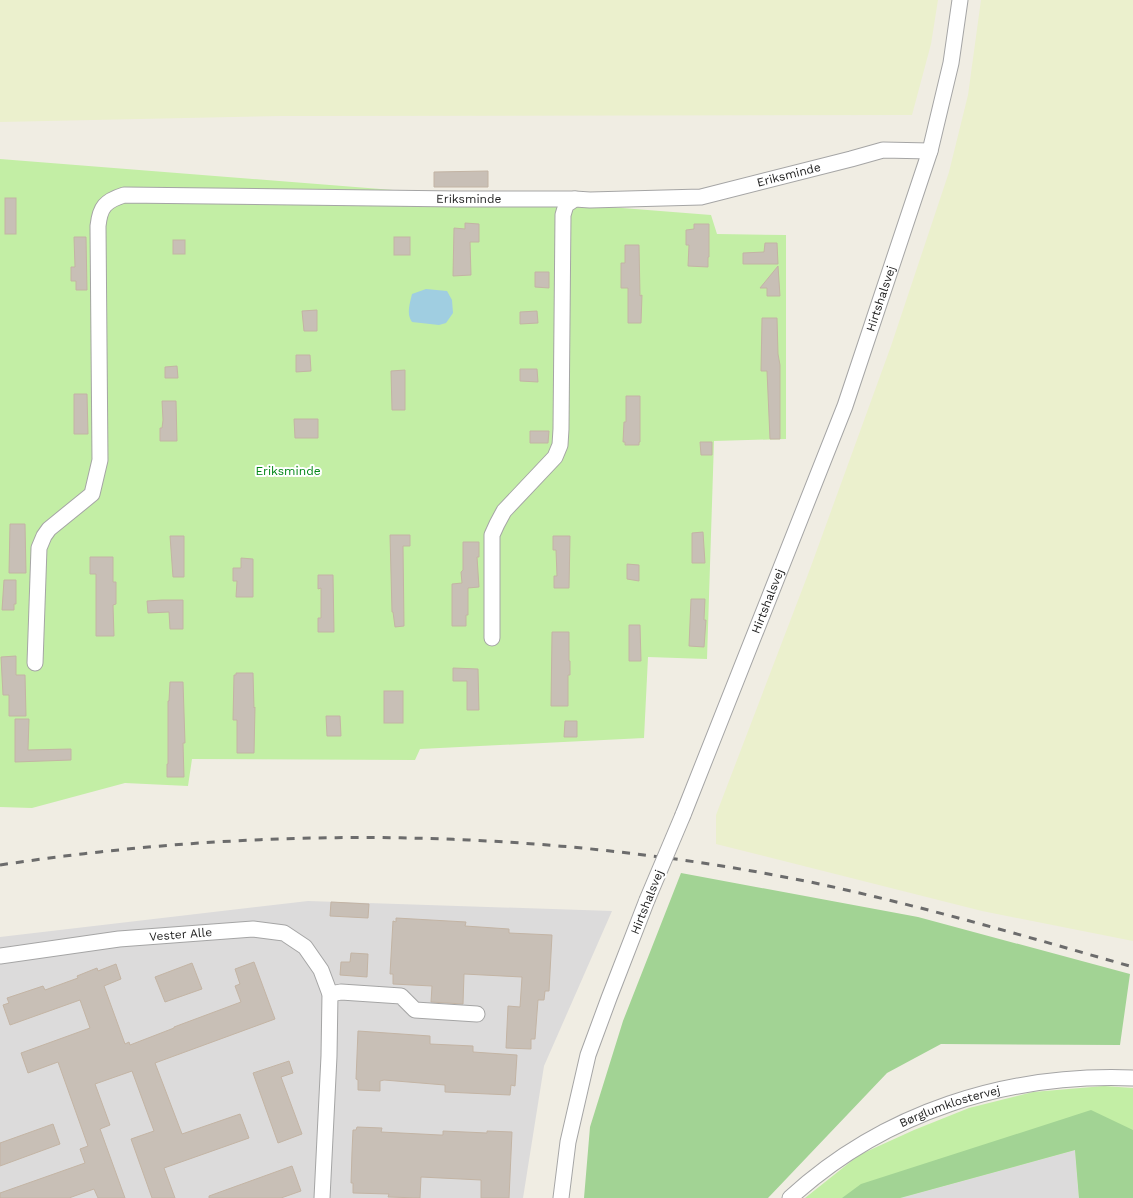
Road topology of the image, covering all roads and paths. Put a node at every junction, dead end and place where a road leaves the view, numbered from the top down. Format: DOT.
graph roads {
  1 [pos="960,0"];
  2 [pos="930,151"];
  3 [pos="575,199"];
  4 [pos="492,638"];
  5 [pos="36,663"];
  6 [pos="0,956"];
  7 [pos="330,994"];
  8 [pos="477,1014"];
  9 [pos="1133,1078"];
  10 [pos="322,1198"];
  11 [pos="561,1198"];
  12 [pos="790,1198"];
  1 -- 2 [label="street, Hirtshalsvej"];
  2 -- 3 [label="street, Eriksminde"];
  2 -- 11 [label="street, Hirtshalsvej, bridge"];
  3 -- 4 [label="street"];
  3 -- 5 [label="street, Eriksminde"];
  6 -- 7 [label="street, Vester Alle"];
  7 -- 8 [label="street"];
  7 -- 10 [label="street, Vester Alle"];
  9 -- 12 [label="street, Børglumklostervej"];
}
